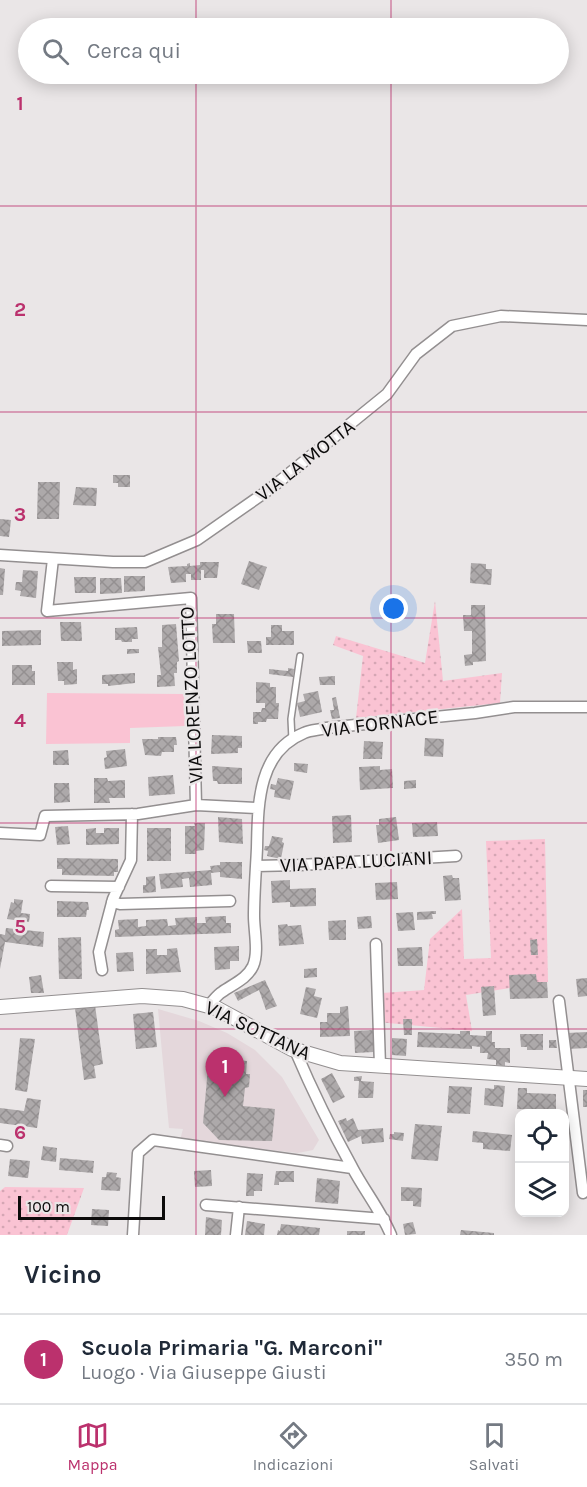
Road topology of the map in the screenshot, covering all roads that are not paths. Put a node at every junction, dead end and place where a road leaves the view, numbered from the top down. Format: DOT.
graph roads {
  1 [pos="587,320"];
  2 [pos="0,555"];
  3 [pos="52,559"];
  4 [pos="300,656"];
  5 [pos="587,707"];
  6 [pos="292,740"];
  7 [pos="196,805"];
  8 [pos="258,808"];
  9 [pos="132,814"];
  10 [pos="0,833"];
  11 [pos="456,856"];
  12 [pos="256,866"];
  13 [pos="51,886"];
  14 [pos="119,887"];
  15 [pos="230,901"];
  16 [pos="112,902"];
  17 [pos="376,944"];
  18 [pos="102,970"];
  19 [pos="559,1001"];
  20 [pos="209,1005"];
  21 [pos="0,1007"];
  22 [pos="295,1050"];
  23 [pos="380,1066"];
  24 [pos="568,1077"];
  25 [pos="587,1079"];
  26 [pos="352,1168"];
  27 [pos="584,1193"];
  28 [pos="206,1205"];
  29 [pos="239,1207"];
  30 [pos="384,1219"];
  31 [pos="133,1235"];
  32 [pos="236,1235"];
  33 [pos="391,1235"];
  1 -- 3 [label="street, VIA LA MOTTA"];
  2 -- 3 [label="street, VIA LA MOTTA"];
  3 -- 7 [label="street, VIA LORENZO LOTTO"];
  4 -- 6 [label="lane"];
  5 -- 6 [label="street, VIA FORNACE"];
  6 -- 8 [label="street, VIA FORNACE"];
  7 -- 8 [label="street"];
  7 -- 9 [label="street"];
  8 -- 12 [label="street, VIA FORNACE"];
  9 -- 10 [label="street"];
  9 -- 14 [label="street"];
  11 -- 12 [label="street, VIA PAPA LUCIANI"];
  12 -- 20 [label="street, VIA FORNACE"];
  13 -- 14 [label="street"];
  14 -- 16 [label="street"];
  15 -- 16 [label="street"];
  16 -- 18 [label="street"];
  17 -- 23 [label="street"];
  19 -- 24 [label="street"];
  20 -- 21 [label="street, VIA SOTTANA"];
  20 -- 22 [label="street, VIA SOTTANA"];
  22 -- 23 [label="street, VIA SOTTANA"];
  22 -- 26 [label="street"];
  23 -- 24 [label="street, VIA SOTTANA"];
  24 -- 25 [label="street, VIA SOTTANA"];
  24 -- 27 [label="street"];
  26 -- 30 [label="street"];
  26 -- 31 [label="street"];
  28 -- 29 [label="street"];
  29 -- 30 [label="street"];
  29 -- 32 [label="street"];
  30 -- 33 [label="street"];
}
